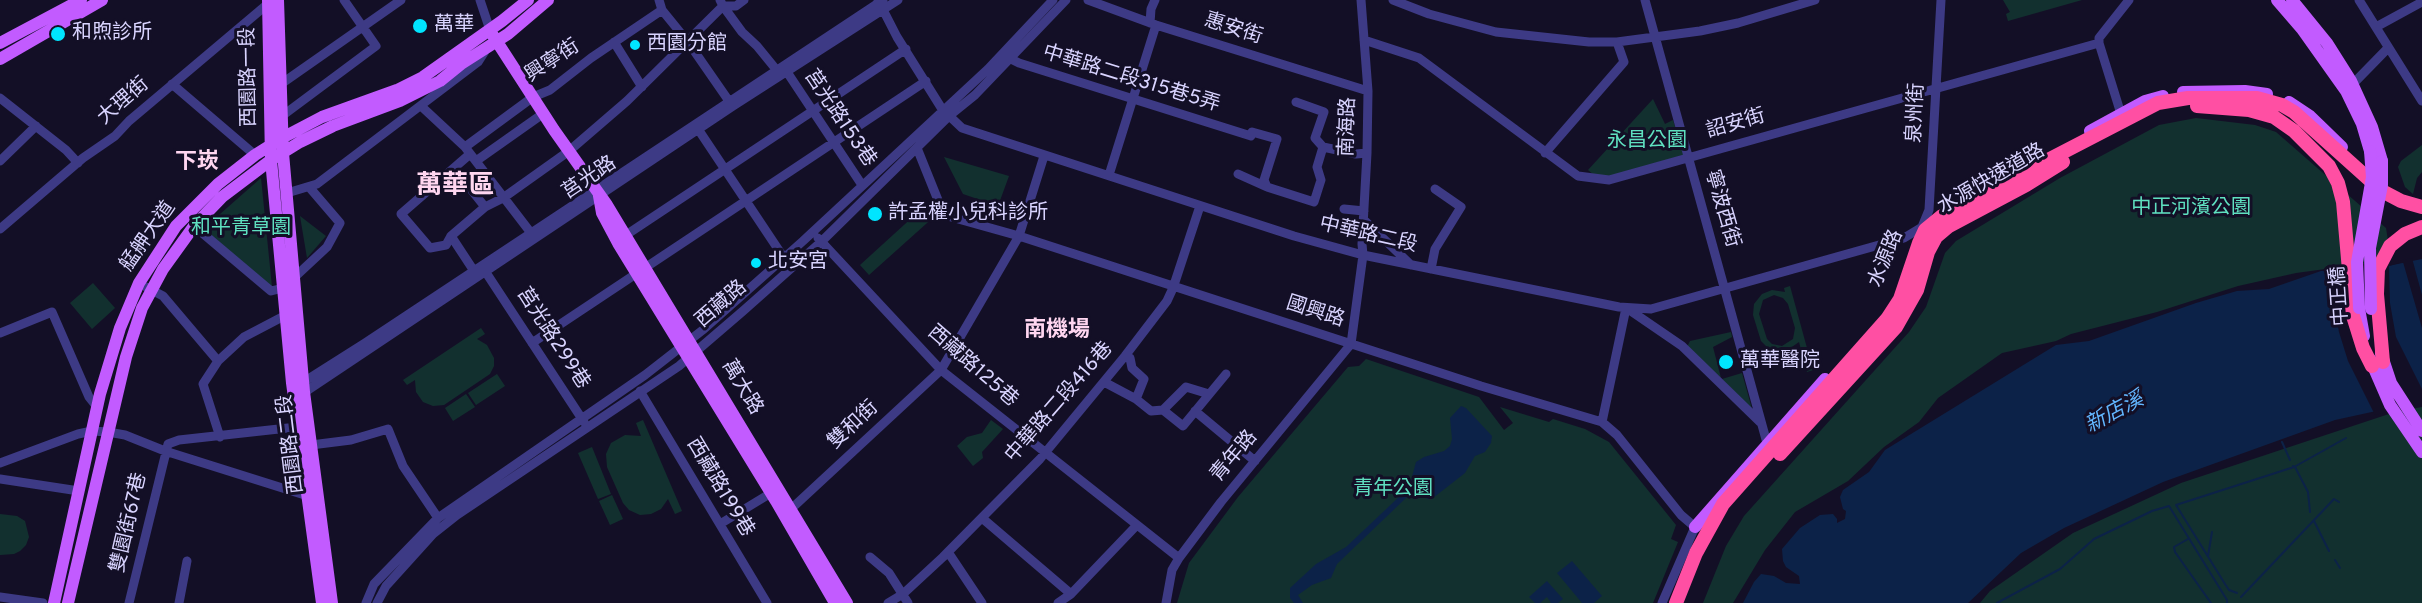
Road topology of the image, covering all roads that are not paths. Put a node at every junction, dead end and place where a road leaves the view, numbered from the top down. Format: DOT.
graph roads {
  1 [pos="81,0"];
  2 [pos="102,0"];
  3 [pos="344,0"];
  4 [pos="401,0"];
  5 [pos="480,0"];
  6 [pos="528,0"];
  7 [pos="548,0"];
  8 [pos="660,0"];
  9 [pos="744,0"];
  10 [pos="898,0"];
  11 [pos="1053,0"];
  12 [pos="1066,0"];
  13 [pos="1088,0"];
  14 [pos="1155,0"];
  15 [pos="1361,0"];
  16 [pos="1393,0"];
  17 [pos="1424,0"];
  18 [pos="1645,0"];
  19 [pos="1815,0"];
  20 [pos="1941,0"];
  21 [pos="2129,0"];
  22 [pos="2277,0"];
  23 [pos="2292,0"];
  24 [pos="2359,0"];
  25 [pos="272,1"];
  26 [pos="2422,2"];
  27 [pos="722,3"];
  28 [pos="880,3"];
  29 [pos="662,10"];
  30 [pos="1419,10"];
  31 [pos="1153,24"];
  32 [pos="363,27"];
  33 [pos="2376,27"];
  34 [pos="490,30"];
  35 [pos="1654,36"];
  36 [pos="23,38"];
  37 [pos="1364,40"];
  38 [pos="614,42"];
  39 [pos="688,42"];
  40 [pos="1617,42"];
  41 [pos="0,43"];
  42 [pos="492,43"];
  43 [pos="2099,43"];
  44 [pos="0,48"];
  45 [pos="2388,48"];
  46 [pos="906,49"];
  47 [pos="0,53"];
  48 [pos="1007,56"];
  49 [pos="0,58"];
  50 [pos="781,72"];
  51 [pos="926,81"];
  52 [pos="172,84"];
  53 [pos="281,84"];
  54 [pos="642,87"];
  55 [pos="1936,88"];
  56 [pos="2350,88"];
  57 [pos="1368,91"];
  58 [pos="533,97"];
  59 [pos="0,98"];
  60 [pos="1133,99"];
  61 [pos="400,101"];
  62 [pos="2422,101"];
  63 [pos="1296,102"];
  64 [pos="731,104"];
  65 [pos="421,106"];
  66 [pos="2197,106"];
  67 [pos="813,112"];
  68 [pos="544,113"];
  69 [pos="946,113"];
  70 [pos="2121,114"];
  71 [pos="408,115"];
  72 [pos="282,116"];
  73 [pos="2367,125"];
  74 [pos="36,126"];
  75 [pos="698,129"];
  76 [pos="282,138"];
  77 [pos="833,143"];
  78 [pos="1323,147"];
  79 [pos="917,148"];
  80 [pos="569,152"];
  81 [pos="274,153"];
  82 [pos="1367,153"];
  83 [pos="1545,153"];
  84 [pos="470,154"];
  85 [pos="255,155"];
  86 [pos="1044,156"];
  87 [pos="1687,158"];
  88 [pos="2346,159"];
  89 [pos="0,161"];
  90 [pos="78,163"];
  91 [pos="454,168"];
  92 [pos="2050,168"];
  93 [pos="724,170"];
  94 [pos="484,173"];
  95 [pos="1238,174"];
  96 [pos="1109,175"];
  97 [pos="468,185"];
  98 [pos="862,185"];
  99 [pos="310,188"];
  100 [pos="1267,188"];
  101 [pos="1435,189"];
  102 [pos="597,192"];
  103 [pos="287,193"];
  104 [pos="503,198"];
  105 [pos="2422,202"];
  106 [pos="745,203"];
  107 [pos="1200,206"];
  108 [pos="485,207"];
  109 [pos="2422,207"];
  110 [pos="1344,209"];
  111 [pos="1364,215"];
  112 [pos="2422,215"];
  113 [pos="1943,219"];
  114 [pos="194,226"];
  115 [pos="2422,227"];
  116 [pos="0,229"];
  117 [pos="1925,230"];
  118 [pos="813,232"];
  119 [pos="531,233"];
  120 [pos="626,235"];
  121 [pos="451,236"];
  122 [pos="1018,236"];
  123 [pos="822,241"];
  124 [pos="1363,255"];
  125 [pos="784,258"];
  126 [pos="1411,265"];
  127 [pos="1431,269"];
  128 [pos="474,271"];
  129 [pos="485,271"];
  130 [pos="641,271"];
  131 [pos="295,279"];
  132 [pos="144,286"];
  133 [pos="283,288"];
  134 [pos="1173,288"];
  135 [pos="1725,288"];
  136 [pos="1626,308"];
  137 [pos="2365,308"];
  138 [pos="286,315"];
  139 [pos="0,333"];
  140 [pos="532,343"];
  141 [pos="685,344"];
  142 [pos="1352,344"];
  143 [pos="692,355"];
  144 [pos="1125,356"];
  145 [pos="218,361"];
  146 [pos="2378,364"];
  147 [pos="1116,367"];
  148 [pos="1132,368"];
  149 [pos="942,370"];
  150 [pos="1226,374"];
  151 [pos="1104,382"];
  152 [pos="301,390"];
  153 [pos="640,391"];
  154 [pos="1209,394"];
  155 [pos="1136,399"];
  156 [pos="98,407"];
  157 [pos="1163,410"];
  158 [pos="1195,411"];
  159 [pos="1816,416"];
  160 [pos="582,418"];
  161 [pos="1602,422"];
  162 [pos="1762,424"];
  163 [pos="297,427"];
  164 [pos="588,428"];
  165 [pos="92,431"];
  166 [pos="2422,431"];
  167 [pos="108,432"];
  168 [pos="220,436"];
  169 [pos="1767,443"];
  170 [pos="311,445"];
  171 [pos="165,451"];
  172 [pos="2422,452"];
  173 [pos="1045,453"];
  174 [pos="1255,461"];
  175 [pos="0,463"];
  176 [pos="0,479"];
  177 [pos="79,491"];
  178 [pos="771,493"];
  179 [pos="312,497"];
  180 [pos="791,509"];
  181 [pos="438,518"];
  182 [pos="982,518"];
  183 [pos="720,524"];
  184 [pos="1136,526"];
  185 [pos="1695,527"];
  186 [pos="948,552"];
  187 [pos="870,557"];
  188 [pos="1179,558"];
  189 [pos="188,561"];
  190 [pos="903,594"];
  191 [pos="1071,594"];
  192 [pos="0,597"];
  193 [pos="43,603"];
  194 [pos="54,603"];
  195 [pos="69,603"];
  196 [pos="129,603"];
  197 [pos="179,603"];
  198 [pos="322,603"];
  199 [pos="333,603"];
  200 [pos="366,603"];
  201 [pos="377,603"];
  202 [pos="767,603"];
  203 [pos="835,603"];
  204 [pos="847,603"];
  205 [pos="888,603"];
  206 [pos="908,603"];
  207 [pos="982,603"];
  208 [pos="1058,603"];
  209 [pos="1166,603"];
  210 [pos="1662,603"];
  211 [pos="1676,603"];
  212 [pos="1685,603"];
  1 -- 36 [label="main road"];
  2 -- 36 [label="main road"];
  3 -- 32 [label="street"];
  4 -- 32 [label="street"];
  5 -- 34 [label="street"];
  6 -- 34 [label="main road, 艋舺大道"];
  7 -- 42 [label="main road, 艋舺大道"];
  8 -- 29 [label="street"];
  9 -- 27 [label="street"];
  10 -- 28 [label="street, 莒光路"];
  11 -- 48 [label="street, 西藏路"];
  12 -- 48 [label="street, 西藏路"];
  13 -- 31 [label="street, 惠安街"];
  14 -- 31 [label="street"];
  15 -- 37 [label="street, 南海路"];
  16 -- 30 [label="street"];
  17 -- 30 [label="street"];
  18 -- 35 [label="street, 寧波西街"];
  19 -- 35 [label="street"];
  20 -- 55 [label="street, 泉州街"];
  21 -- 43 [label="street"];
  22 -- 56 [label="main road"];
  23 -- 56 [label="main road"];
  24 -- 33 [label="street"];
  25 -- 52 [label="street, 大理街"];
  25 -- 53 [label="main road, 西園路一段"];
  25 -- 81 [label="main road, 西園路一段"];
  26 -- 33 [label="street"];
  27 -- 39 [label="street"];
  27 -- 50 [label="street, 莒光路153巷"];
  28 -- 46 [label="street, 中華路二段"];
  28 -- 50 [label="street, 莒光路"];
  29 -- 38 [label="street, 興寧街"];
  29 -- 39 [label="street"];
  30 -- 40 [label="street"];
  31 -- 57 [label="street, 惠安街"];
  31 -- 60 [label="street"];
  32 -- 53 [label="street"];
  32 -- 72 [label="street"];
  33 -- 45 [label="street"];
  34 -- 42 [label="main road, 萬大路"];
  34 -- 76 [label="main road, 艋舺大道"];
  35 -- 40 [label="street"];
  35 -- 87 [label="street, 寧波西街"];
  36 -- 41 [label="main road"];
  36 -- 44 [label="main road"];
  36 -- 47 [label="main road"];
  36 -- 49 [label="main road"];
  37 -- 57 [label="street, 南海路"];
  37 -- 83 [label="street, 詔安街"];
  38 -- 54 [label="street"];
  38 -- 58 [label="street, 興寧街"];
  39 -- 54 [label="street"];
  39 -- 64 [label="street"];
  40 -- 83 [label="street"];
  42 -- 58 [label="main road, 萬大路"];
  42 -- 61 [label="main road, 艋舺大道"];
  42 -- 65 [label="street, 艋舺大道"];
  43 -- 55 [label="street, 詔安街"];
  43 -- 70 [label="street"];
  45 -- 56 [label="street"];
  45 -- 62 [label="street"];
  46 -- 51 [label="street, 中華路二段"];
  46 -- 67 [label="street"];
  48 -- 60 [label="street, 中華路二段315巷5弄"];
  48 -- 69 [label="street, 西藏路"];
  50 -- 64 [label="street, 莒光路"];
  50 -- 67 [label="street, 莒光路153巷"];
  51 -- 69 [label="street, 中華路二段"];
  51 -- 77 [label="street"];
  52 -- 85 [label="street"];
  52 -- 90 [label="street, 大理街"];
  53 -- 72 [label="main road, 西園路一段"];
  54 -- 80 [label="street"];
  55 -- 87 [label="street, 詔安街"];
  55 -- 117 [label="street, 泉州街"];
  56 -- 73 [label="main road"];
  57 -- 82 [label="street, 南海路"];
  58 -- 68 [label="main road, 萬大路"];
  58 -- 84 [label="street, 興寧街"];
  59 -- 74 [label="street"];
  60 -- 96 [label="street"];
  60 -- 100 [label="street, 中華路二段315巷5弄"];
  61 -- 71 [label="street"];
  61 -- 81 [label="main road, 艋舺大道"];
  63 -- 78 [label="street"];
  64 -- 75 [label="street, 莒光路"];
  64 -- 102 [label="street, 莒光路"];
  65 -- 71 [label="street, 艋舺大道"];
  65 -- 84 [label="street"];
  66 -- 88 [label="highway, 水源快速道路"];
  66 -- 92 [label="highway, 水源快速道路"];
  66 -- 146 [label="highway"];
  67 -- 77 [label="street, 莒光路153巷"];
  67 -- 93 [label="street"];
  68 -- 80 [label="main road, 萬大路"];
  68 -- 84 [label="street"];
  69 -- 79 [label="street, 西藏路"];
  69 -- 86 [label="street, 中華路二段"];
  69 -- 98 [label="street, 西藏路"];
  70 -- 88 [label="main road, 水源路"];
  70 -- 117 [label="main road, 水源路"];
  71 -- 99 [label="street, 艋舺大道"];
  72 -- 76 [label="main road, 西園路一段"];
  73 -- 137 [label="main road, 中正橋, bridge"];
  73 -- 137 [label="main road, 中正橋, bridge"];
  74 -- 89 [label="street"];
  74 -- 90 [label="street"];
  75 -- 93 [label="street"];
  75 -- 102 [label="street, 莒光路"];
  76 -- 81 [label="main road, 艋舺大道"];
  77 -- 98 [label="street, 莒光路153巷"];
  77 -- 106 [label="street"];
  78 -- 82 [label="street"];
  78 -- 100 [label="street"];
  79 -- 122 [label="street, 國興路"];
  79 -- 123 [label="street, 西藏路"];
  80 -- 102 [label="main road, 萬大路"];
  80 -- 104 [label="street"];
  81 -- 85 [label="main road, 艋舺大道"];
  81 -- 103 [label="main road, 西園路二段"];
  81 -- 114 [label="main road, 艋舺大道"];
  81 -- 133 [label="main road, 西園路二段"];
  82 -- 111 [label="street, 南海路"];
  83 -- 87 [label="street, 詔安街"];
  84 -- 91 [label="street"];
  84 -- 94 [label="street"];
  85 -- 132 [label="main road, 艋舺大道"];
  86 -- 96 [label="street, 中華路二段"];
  86 -- 122 [label="street, 雙和街"];
  87 -- 135 [label="street, 寧波西街"];
  88 -- 105 [label="main road, 水源路"];
  88 -- 109 [label="highway"];
  88 -- 112 [label="highway"];
  88 -- 113 [label="highway, 水源快速道路"];
  90 -- 116 [label="street, 大理街"];
  91 -- 97 [label="street"];
  91 -- 121 [label="street"];
  92 -- 113 [label="highway"];
  92 -- 159 [label="highway, 水源快速道路"];
  93 -- 106 [label="street"];
  93 -- 120 [label="street"];
  94 -- 97 [label="street"];
  94 -- 104 [label="street"];
  95 -- 100 [label="street"];
  96 -- 107 [label="street, 中華路二段"];
  97 -- 108 [label="street"];
  98 -- 118 [label="street, 西藏路"];
  99 -- 103 [label="street, 艋舺大道"];
  99 -- 131 [label="street"];
  101 -- 127 [label="street"];
  102 -- 119 [label="street, 莒光路"];
  102 -- 120 [label="main road, 萬大路"];
  102 -- 129 [label="street, 莒光路"];
  102 -- 130 [label="main road, 萬大路"];
  103 -- 131 [label="main road, 西園路二段"];
  104 -- 108 [label="street"];
  104 -- 119 [label="street"];
  106 -- 125 [label="street"];
  106 -- 130 [label="street"];
  107 -- 124 [label="street, 中華路二段"];
  107 -- 134 [label="street, 中華路二段416巷"];
  108 -- 121 [label="street"];
  110 -- 111 [label="street"];
  111 -- 124 [label="street, 南海路"];
  111 -- 126 [label="street"];
  113 -- 117 [label="highway, 水源快速道路"];
  114 -- 132 [label="main road, 艋舺大道"];
  114 -- 133 [label="street"];
  115 -- 146 [label="highway"];
  117 -- 135 [label="street, 中華路二段"];
  117 -- 159 [label="highway, 水源快速道路"];
  117 -- 169 [label="main road, 水源路"];
  117 -- 211 [label="highway, 水源快速道路"];
  118 -- 123 [label="street, 西藏路125巷"];
  118 -- 125 [label="street, 西藏路"];
  119 -- 128 [label="street, 莒光路"];
  120 -- 130 [label="main road, 萬大路"];
  121 -- 128 [label="street"];
  122 -- 134 [label="street, 國興路"];
  122 -- 149 [label="street, 雙和街"];
  123 -- 143 [label="street, 西藏路"];
  123 -- 149 [label="street, 西藏路125巷"];
  124 -- 126 [label="street, 中華路二段"];
  124 -- 142 [label="street, 南海路"];
  125 -- 141 [label="street, 西藏路"];
  126 -- 127 [label="street, 中華路二段"];
  127 -- 136 [label="street, 中華路二段"];
  128 -- 152 [label="street, 莒光路"];
  129 -- 140 [label="street, 莒光路299巷"];
  129 -- 152 [label="street, 莒光路"];
  130 -- 140 [label="street"];
  130 -- 141 [label="main road, 萬大路"];
  131 -- 133 [label="street"];
  131 -- 152 [label="main road, 西園路二段"];
  132 -- 145 [label="street"];
  132 -- 156 [label="main road, 艋舺大道"];
  132 -- 167 [label="main road, 艋舺大道"];
  133 -- 138 [label="main road, 西園路二段"];
  134 -- 142 [label="street, 國興路"];
  134 -- 144 [label="street, 中華路二段416巷"];
  135 -- 136 [label="street, 中華路二段"];
  135 -- 162 [label="street, 寧波西街"];
  136 -- 161 [label="street"];
  136 -- 162 [label="street"];
  137 -- 146 [label="main road, 中正橋"];
  138 -- 145 [label="street"];
  138 -- 152 [label="main road, 西園路二段"];
  139 -- 156 [label="street"];
  140 -- 160 [label="street, 莒光路299巷"];
  141 -- 143 [label="main road, 萬大路"];
  141 -- 160 [label="street, 西藏路"];
  142 -- 161 [label="street, 國興路"];
  142 -- 174 [label="street, 青年路"];
  143 -- 153 [label="street, 西藏路"];
  143 -- 178 [label="main road, 萬大路"];
  143 -- 180 [label="main road, 萬大路"];
  144 -- 147 [label="street, 中華路二段416巷"];
  144 -- 148 [label="street"];
  145 -- 168 [label="street"];
  146 -- 166 [label="main road, 中正橋"];
  146 -- 172 [label="main road, 中正橋"];
  147 -- 148 [label="street"];
  147 -- 151 [label="street, 中華路二段416巷"];
  148 -- 155 [label="street"];
  149 -- 173 [label="street, 西藏路125巷"];
  149 -- 180 [label="street, 雙和街"];
  150 -- 154 [label="street"];
  151 -- 155 [label="street"];
  151 -- 173 [label="street, 中華路二段416巷"];
  152 -- 163 [label="main road, 西園路二段"];
  152 -- 170 [label="main road, 西園路二段"];
  153 -- 164 [label="street, 西藏路"];
  153 -- 183 [label="street, 西藏路199巷"];
  154 -- 157 [label="street"];
  154 -- 158 [label="street"];
  155 -- 157 [label="street"];
  156 -- 165 [label="main road, 艋舺大道"];
  157 -- 158 [label="street"];
  158 -- 174 [label="street"];
  159 -- 212 [label="highway, 水源快速道路"];
  160 -- 164 [label="street, 莒光路299巷"];
  160 -- 181 [label="street, 西藏路"];
  161 -- 185 [label="street, 國興路"];
  162 -- 169 [label="street, 寧波西街"];
  163 -- 168 [label="street"];
  163 -- 179 [label="main road, 西園路二段"];
  164 -- 201 [label="street, 西藏路"];
  165 -- 167 [label="street"];
  165 -- 175 [label="street"];
  165 -- 177 [label="main road, 艋舺大道"];
  167 -- 171 [label="street"];
  167 -- 195 [label="main road, 艋舺大道"];
  168 -- 171 [label="street"];
  169 -- 185 [label="main road, 水源路"];
  170 -- 179 [label="main road, 西園路二段"];
  170 -- 181 [label="street"];
  171 -- 179 [label="street"];
  171 -- 196 [label="street, 雙園街67巷"];
  173 -- 182 [label="street, 中華路二段416巷"];
  173 -- 184 [label="street, 西藏路125巷"];
  174 -- 188 [label="street, 青年路"];
  176 -- 177 [label="street"];
  177 -- 194 [label="main road, 艋舺大道"];
  178 -- 183 [label="street"];
  178 -- 203 [label="main road, 萬大路"];
  179 -- 198 [label="main road, 西園路二段"];
  179 -- 199 [label="main road, 西園路二段"];
  180 -- 204 [label="main road, 萬大路"];
  181 -- 200 [label="street, 西藏路"];
  182 -- 186 [label="street, 中華路二段416巷"];
  182 -- 191 [label="street"];
  183 -- 202 [label="street, 西藏路199巷"];
  184 -- 188 [label="street, 西藏路125巷"];
  184 -- 191 [label="street"];
  185 -- 210 [label="street, 水源路"];
  186 -- 190 [label="street, 中華路二段416巷"];
  186 -- 207 [label="street"];
  187 -- 190 [label="street"];
  188 -- 209 [label="street, 青年路"];
  189 -- 197 [label="street"];
  190 -- 205 [label="street, 中華路二段416巷"];
  190 -- 206 [label="street"];
  191 -- 208 [label="street"];
  192 -- 193 [label="street"];
}
